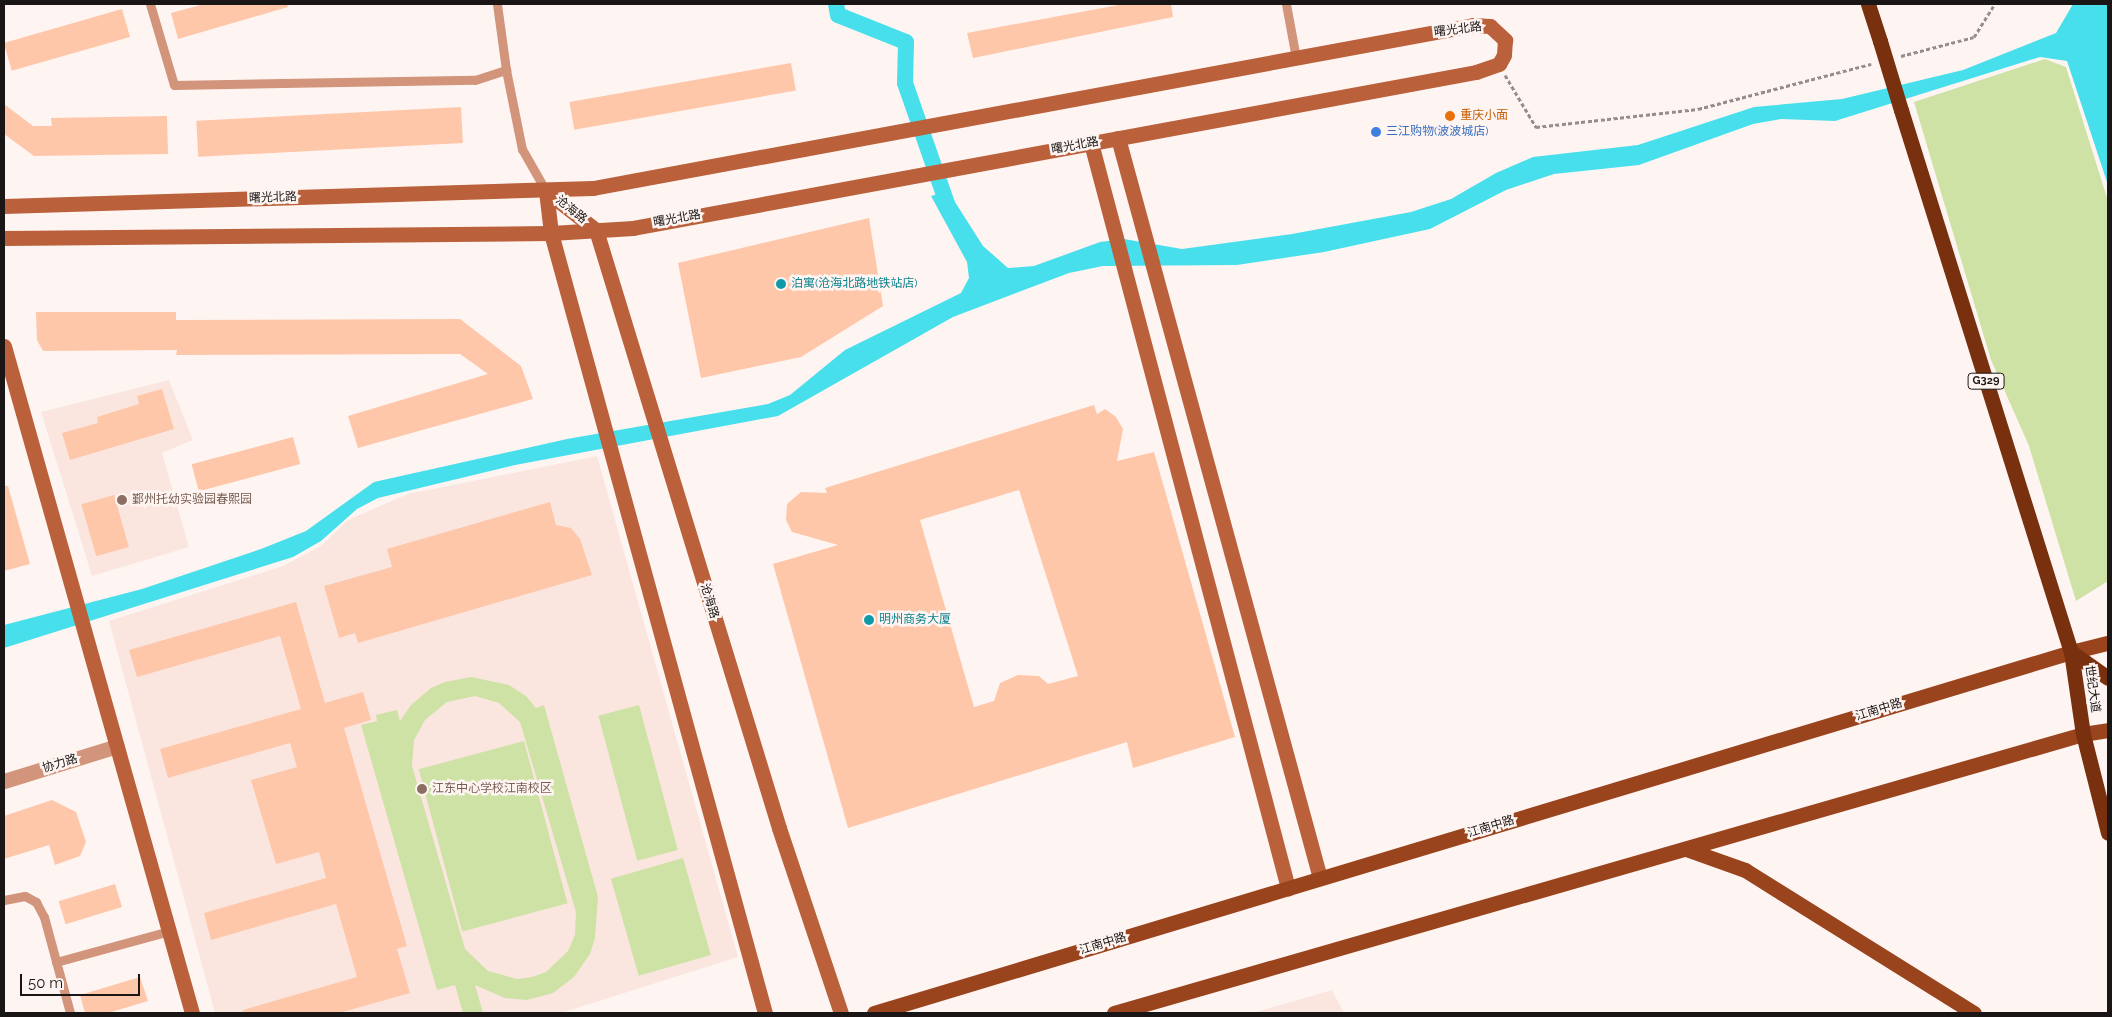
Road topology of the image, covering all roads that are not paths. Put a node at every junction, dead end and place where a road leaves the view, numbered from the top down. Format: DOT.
graph roads {
  1 [pos="150,4"];
  2 [pos="497,4"];
  3 [pos="1286,4"];
  4 [pos="1868,4"];
  5 [pos="1296,58"];
  6 [pos="506,70"];
  7 [pos="1118,138"];
  8 [pos="1091,143"];
  9 [pos="546,191"];
  10 [pos="4,206"];
  11 [pos="596,230"];
  12 [pos="551,233"];
  13 [pos="4,238"];
  14 [pos="4,346"];
  15 [pos="2108,643"];
  16 [pos="2071,652"];
  17 [pos="2108,678"];
  18 [pos="2108,730"];
  19 [pos="2083,734"];
  20 [pos="117,746"];
  21 [pos="4,781"];
  22 [pos="2108,832"];
  23 [pos="1686,848"];
  24 [pos="1320,878"];
  25 [pos="1288,888"];
  26 [pos="4,900"];
  27 [pos="169,931"];
  28 [pos="56,962"];
  29 [pos="70,1013"];
  30 [pos="192,1013"];
  31 [pos="765,1013"];
  32 [pos="841,1013"];
  33 [pos="874,1013"];
  34 [pos="1114,1013"];
  35 [pos="1974,1013"];
  1 -- 6 [label="lane"];
  2 -- 6 [label="lane"];
  3 -- 5 [label="lane"];
  4 -- 16 [label="highway, G329, bridge"];
  5 -- 7 [label="street, 曙光北路"];
  5 -- 9 [label="street, 曙光北路"];
  6 -- 9 [label="lane"];
  7 -- 8 [label="street, 曙光北路"];
  7 -- 24 [label="street"];
  8 -- 11 [label="street, 曙光北路"];
  8 -- 25 [label="street"];
  9 -- 10 [label="street, 曙光北路"];
  9 -- 11 [label="street, 沧海路"];
  9 -- 12 [label="street, 沧海路"];
  11 -- 12 [label="street, 曙光北路"];
  11 -- 32 [label="street, 沧海路"];
  12 -- 13 [label="street, 曙光北路"];
  12 -- 31 [label="street, 沧海路"];
  14 -- 20 [label="street"];
  15 -- 16 [label="main road, 江南中路"];
  16 -- 17 [label="highway, 世纪大道"];
  16 -- 19 [label="highway, 世纪大道 / G329"];
  16 -- 24 [label="main road, 江南中路"];
  18 -- 19 [label="main road"];
  19 -- 22 [label="highway, 世纪大道 / G329"];
  19 -- 23 [label="main road"];
  20 -- 21 [label="street, 协力路"];
  20 -- 27 [label="street"];
  23 -- 34 [label="main road"];
  23 -- 35 [label="main road"];
  24 -- 25 [label="main road, 江南中路"];
  25 -- 33 [label="main road, 江南中路"];
  26 -- 28 [label="lane"];
  27 -- 28 [label="lane"];
  27 -- 30 [label="street"];
  28 -- 29 [label="lane"];
}
